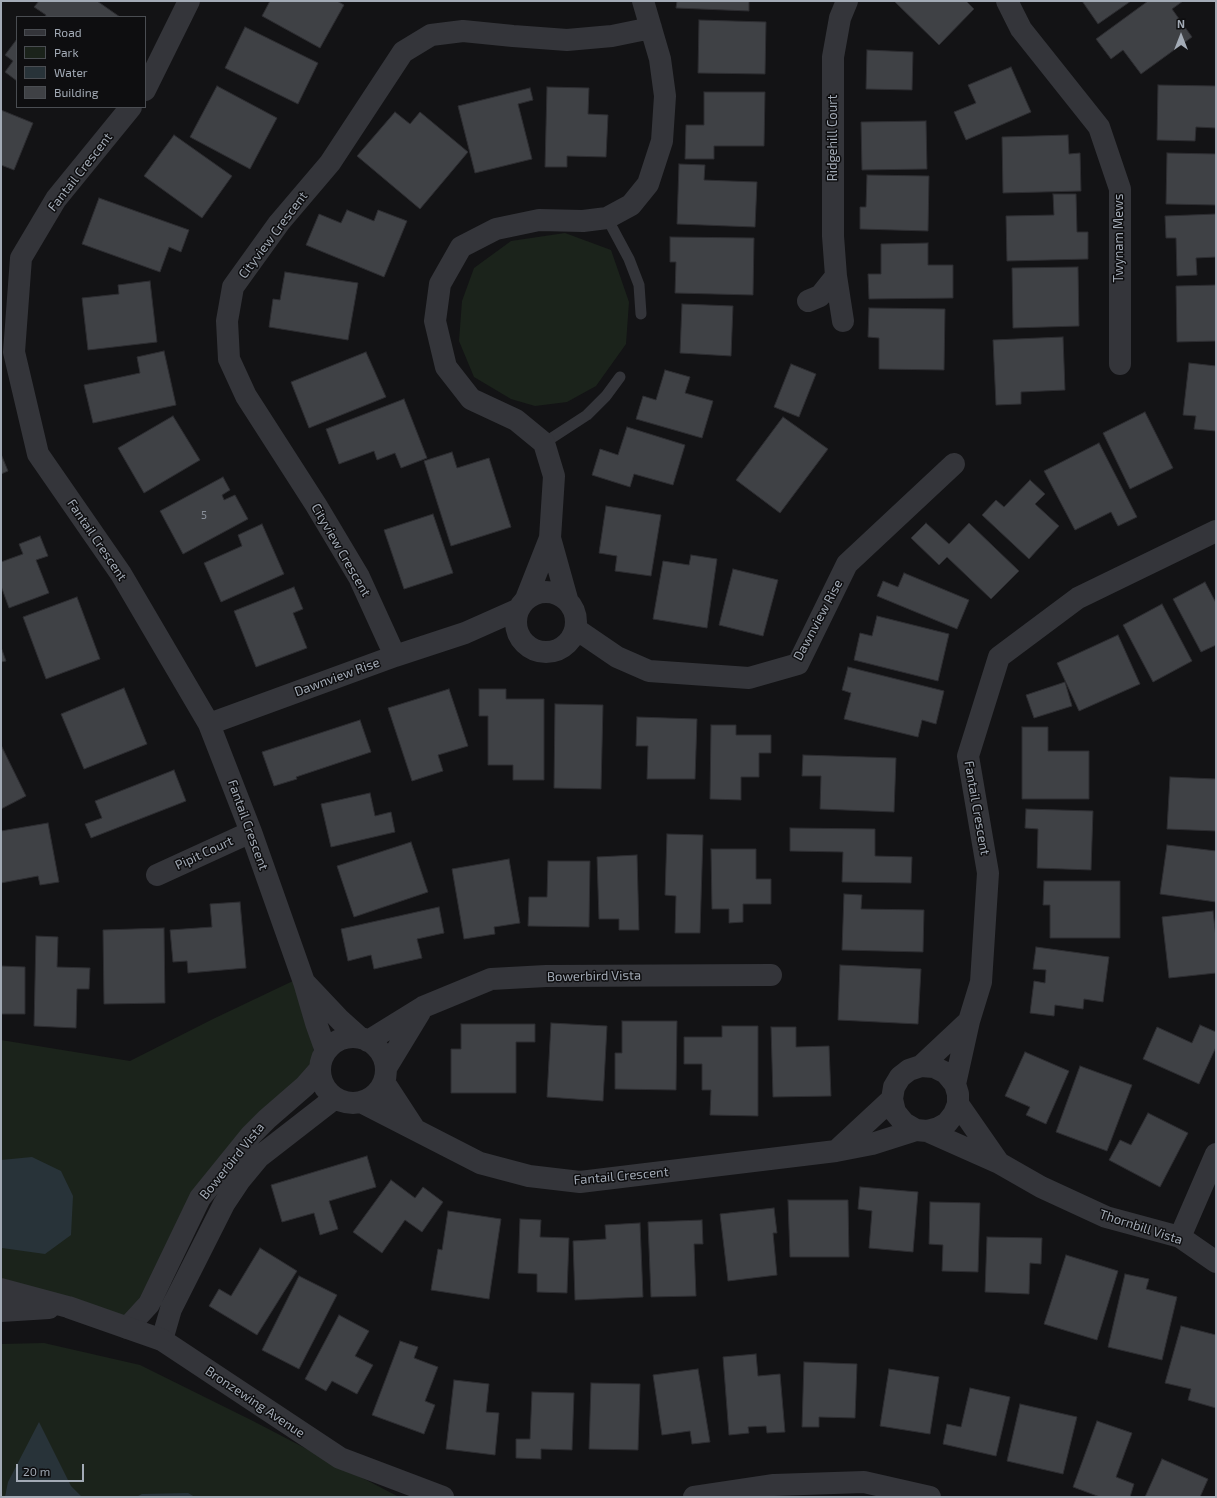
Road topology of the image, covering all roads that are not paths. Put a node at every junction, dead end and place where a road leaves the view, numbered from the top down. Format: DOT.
graph roads {
  1 [pos="189,1"];
  2 [pos="643,1"];
  3 [pos="847,1"];
  4 [pos="1007,1"];
  5 [pos="651,28"];
  6 [pos="146,88"];
  7 [pos="130,108"];
  8 [pos="607,218"];
  9 [pos="836,276"];
  10 [pos="808,301"];
  11 [pos="640,314"];
  12 [pos="843,320"];
  13 [pos="7,352"];
  14 [pos="1120,364"];
  15 [pos="620,377"];
  16 [pos="544,443"];
  17 [pos="954,464"];
  18 [pos="1216,531"];
  19 [pos="550,538"];
  20 [pos="567,599"];
  21 [pos="522,604"];
  22 [pos="576,629"];
  23 [pos="465,633"];
  24 [pos="518,634"];
  25 [pos="564,647"];
  26 [pos="395,656"];
  27 [pos="617,657"];
  28 [pos="209,724"];
  29 [pos="251,832"];
  30 [pos="156,875"];
  31 [pos="771,975"];
  32 [pos="304,982"];
  33 [pos="423,1007"];
  34 [pos="969,1021"];
  35 [pos="364,1040"];
  36 [pos="323,1060"];
  37 [pos="921,1066"];
  38 [pos="385,1075"];
  39 [pos="956,1094"];
  40 [pos="335,1098"];
  41 [pos="892,1099"];
  42 [pos="361,1102"];
  43 [pos="415,1129"];
  44 [pos="922,1130"];
  45 [pos="836,1151"];
  46 [pos="1216,1154"];
  47 [pos="999,1163"];
  48 [pos="1180,1237"];
  49 [pos="1216,1262"];
  50 [pos="1,1289"];
  51 [pos="68,1308"];
  52 [pos="1,1311"];
  53 [pos="127,1328"];
  54 [pos="162,1340"];
  55 [pos="443,1497"];
  56 [pos="694,1497"];
  57 [pos="930,1497"];
  1 -- 6 [label="street"];
  2 -- 5 [label="street"];
  3 -- 9 [label="street, Ridgehill Court"];
  4 -- 14 [label="street, Twynam Mews"];
  5 -- 8 [label="street"];
  5 -- 26 [label="street, Cityview Crescent"];
  7 -- 13 [label="street, Fantail Crescent"];
  8 -- 11 [label="lane"];
  8 -- 16 [label="street"];
  9 -- 10 [label="street"];
  9 -- 12 [label="street, Ridgehill Court"];
  13 -- 28 [label="street, Fantail Crescent"];
  15 -- 16 [label="lane"];
  16 -- 19 [label="street"];
  17 -- 27 [label="street, Dawnview Rise"];
  18 -- 34 [label="street, Fantail Crescent"];
  19 -- 20 [label="street"];
  19 -- 21 [label="street"];
  20 -- 21 [label="street"];
  20 -- 22 [label="street"];
  21 -- 23 [label="street, Dawnview Rise"];
  21 -- 24 [label="street"];
  22 -- 25 [label="street"];
  22 -- 27 [label="street, Dawnview Rise"];
  23 -- 24 [label="street, Dawnview Rise"];
  23 -- 26 [label="street, Dawnview Rise"];
  24 -- 25 [label="street"];
  25 -- 27 [label="street, Dawnview Rise"];
  26 -- 28 [label="street, Dawnview Rise"];
  28 -- 29 [label="street, Fantail Crescent"];
  29 -- 30 [label="street, Pipit Court"];
  29 -- 32 [label="street, Fantail Crescent"];
  31 -- 33 [label="street, Bowerbird Vista"];
  32 -- 35 [label="street, Fantail Crescent"];
  32 -- 36 [label="street, Fantail Crescent"];
  33 -- 35 [label="street, Bowerbird Vista"];
  33 -- 38 [label="street"];
  34 -- 37 [label="street, Fantail Crescent"];
  34 -- 39 [label="street, Fantail Crescent"];
  35 -- 36 [label="street"];
  35 -- 38 [label="street"];
  36 -- 40 [label="street"];
  36 -- 53 [label="street, Bowerbird Vista"];
  37 -- 39 [label="street"];
  37 -- 41 [label="street"];
  38 -- 42 [label="street"];
  38 -- 43 [label="street, Fantail Crescent"];
  39 -- 44 [label="street"];
  39 -- 47 [label="street, Thornbill Vista"];
  40 -- 42 [label="street"];
  40 -- 54 [label="street, Bowerbird Vista"];
  41 -- 44 [label="street"];
  41 -- 45 [label="street"];
  42 -- 43 [label="street, Fantail Crescent"];
  43 -- 45 [label="street, Fantail Crescent"];
  44 -- 45 [label="street, Fantail Crescent"];
  44 -- 47 [label="street, Thornbill Vista"];
  46 -- 48 [label="street"];
  47 -- 48 [label="street, Thornbill Vista"];
  48 -- 49 [label="street, Thornbill Vista"];
  50 -- 51 [label="street, Bronzewing Avenue"];
  51 -- 52 [label="street, Bronzewing Avenue"];
  51 -- 53 [label="street, Bronzewing Avenue"];
  53 -- 54 [label="street, Bronzewing Avenue"];
  54 -- 55 [label="street, Bronzewing Avenue"];
  56 -- 57 [label="street"];
}
